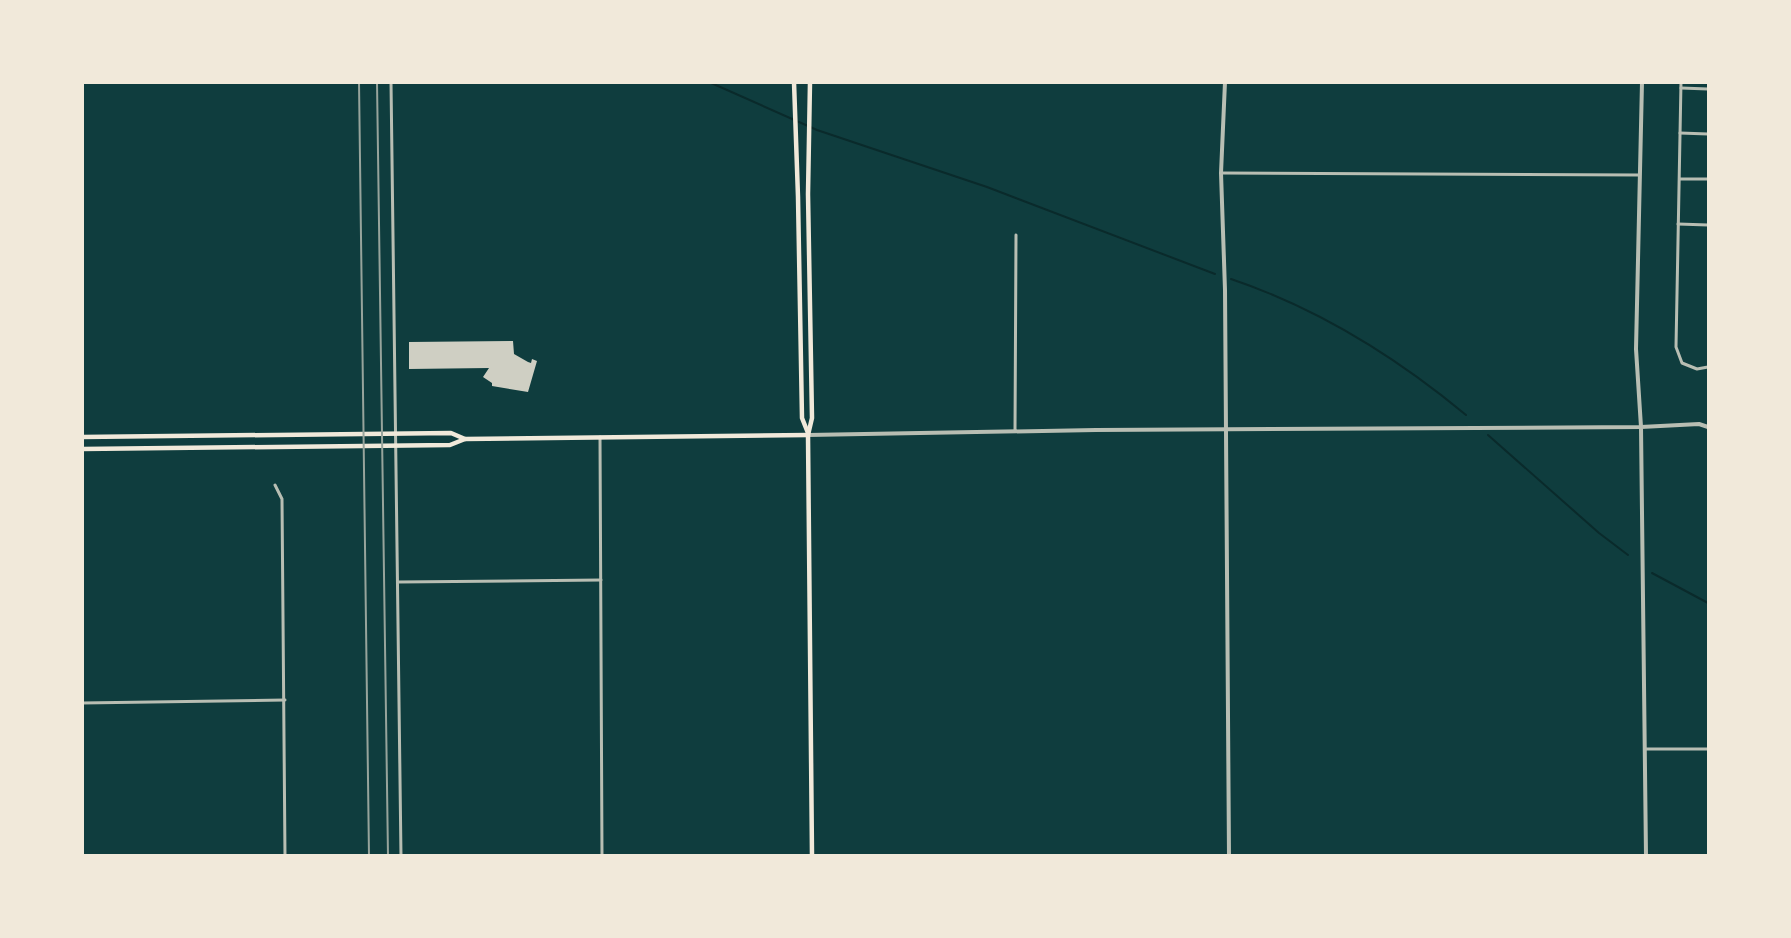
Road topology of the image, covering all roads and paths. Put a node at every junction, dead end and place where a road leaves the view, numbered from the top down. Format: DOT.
graph roads {
  1 [pos="391,82"];
  2 [pos="794,82"];
  3 [pos="810,82"];
  4 [pos="1225,82"];
  5 [pos="1642,82"];
  6 [pos="1681,82"];
  7 [pos="1681,88"];
  8 [pos="1708,89"];
  9 [pos="1680,134"];
  10 [pos="1708,134"];
  11 [pos="1221,173"];
  12 [pos="1640,175"];
  13 [pos="1680,179"];
  14 [pos="1708,179"];
  15 [pos="1678,224"];
  16 [pos="1708,225"];
  17 [pos="1016,235"];
  18 [pos="1708,367"];
  19 [pos="1641,427"];
  20 [pos="1708,427"];
  21 [pos="1225,429"];
  22 [pos="1015,430"];
  23 [pos="808,435"];
  24 [pos="82,437"];
  25 [pos="143,437"];
  26 [pos="600,437"];
  27 [pos="465,439"];
  28 [pos="143,448"];
  29 [pos="82,449"];
  30 [pos="275,485"];
  31 [pos="601,580"];
  32 [pos="399,582"];
  33 [pos="285,700"];
  34 [pos="82,703"];
  35 [pos="1708,748"];
  36 [pos="1646,749"];
  37 [pos="285,855"];
  38 [pos="400,855"];
  39 [pos="602,855"];
  40 [pos="812,855"];
  41 [pos="1229,855"];
  42 [pos="1646,855"];
  1 -- 32 [label="street"];
  2 -- 23 [label="main road"];
  3 -- 23 [label="main road"];
  4 -- 11 [label="street"];
  5 -- 12 [label="street"];
  6 -- 7 [label="street"];
  7 -- 8 [label="street"];
  7 -- 9 [label="street"];
  9 -- 10 [label="street"];
  9 -- 13 [label="street"];
  11 -- 12 [label="street"];
  11 -- 21 [label="street"];
  12 -- 19 [label="street"];
  13 -- 14 [label="street"];
  13 -- 15 [label="street"];
  15 -- 16 [label="street"];
  15 -- 18 [label="street"];
  17 -- 22 [label="street"];
  19 -- 20 [label="street"];
  19 -- 21 [label="street"];
  19 -- 36 [label="street"];
  21 -- 22 [label="street"];
  21 -- 41 [label="street"];
  22 -- 23 [label="street"];
  23 -- 26 [label="main road"];
  23 -- 40 [label="main road"];
  24 -- 25 [label="main road"];
  25 -- 27 [label="main road"];
  25 -- 28 [label="main road"];
  26 -- 27 [label="main road"];
  26 -- 31 [label="street"];
  27 -- 28 [label="main road"];
  28 -- 29 [label="main road"];
  30 -- 33 [label="street"];
  31 -- 32 [label="street"];
  31 -- 39 [label="street"];
  32 -- 38 [label="street"];
  33 -- 34 [label="street"];
  33 -- 37 [label="street"];
  35 -- 36 [label="street"];
  36 -- 42 [label="street"];
}
